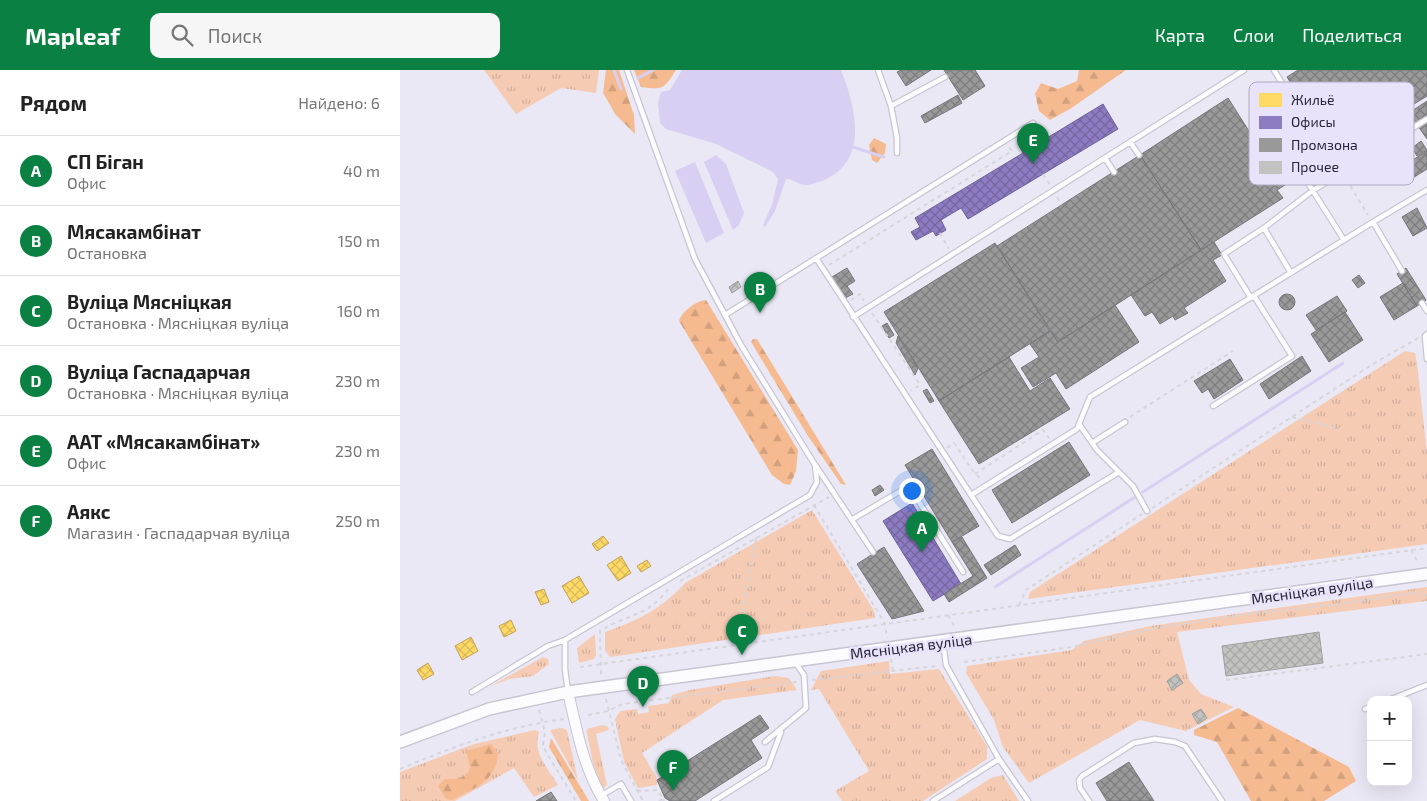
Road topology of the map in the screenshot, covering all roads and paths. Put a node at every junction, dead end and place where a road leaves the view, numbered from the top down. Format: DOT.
graph roads {
  1 [pos="628,70"];
  2 [pos="878,70"];
  3 [pos="1244,70"];
  4 [pos="1274,70"];
  5 [pos="945,77"];
  6 [pos="1282,82"];
  7 [pos="891,106"];
  8 [pos="1427,119"];
  9 [pos="1032,123"];
  10 [pos="1414,127"];
  11 [pos="1005,140"];
  12 [pos="1130,142"];
  13 [pos="897,153"];
  14 [pos="1139,155"];
  15 [pos="1105,158"];
  16 [pos="1114,172"];
  17 [pos="1308,185"];
  18 [pos="1322,185"];
  19 [pos="1348,185"];
  20 [pos="1427,190"];
  21 [pos="1312,191"];
  22 [pos="1373,222"];
  23 [pos="1264,228"];
  24 [pos="1344,240"];
  25 [pos="816,258"];
  26 [pos="823,269"];
  27 [pos="1402,271"];
  28 [pos="1291,273"];
  29 [pos="1252,297"];
  30 [pos="1422,303"];
  31 [pos="845,304"];
  32 [pos="868,307"];
  33 [pos="1427,311"];
  34 [pos="725,315"];
  35 [pos="854,317"];
  36 [pos="1426,335"];
  37 [pos="1234,351"];
  38 [pos="1427,359"];
  39 [pos="905,395"];
  40 [pos="1212,406"];
  41 [pos="1292,417"];
  42 [pos="1125,422"];
  43 [pos="1079,424"];
  44 [pos="1340,429"];
  45 [pos="1092,443"];
  46 [pos="1053,444"];
  47 [pos="942,451"];
  48 [pos="815,465"];
  49 [pos="1119,472"];
  50 [pos="975,474"];
  51 [pos="989,484"];
  52 [pos="835,494"];
  53 [pos="971,495"];
  54 [pos="814,505"];
  55 [pos="1146,511"];
  56 [pos="853,519"];
  57 [pos="756,538"];
  58 [pos="1427,548"];
  59 [pos="1411,550"];
  60 [pos="873,552"];
  61 [pos="1419,564"];
  62 [pos="963,572"];
  63 [pos="1427,574"];
  64 [pos="678,582"];
  65 [pos="670,587"];
  66 [pos="1427,595"];
  67 [pos="1019,606"];
  68 [pos="885,624"];
  69 [pos="887,638"];
  70 [pos="565,640"];
  71 [pos="943,642"];
  72 [pos="736,644"];
  73 [pos="1427,654"];
  74 [pos="891,659"];
  75 [pos="794,661"];
  76 [pos="964,662"];
  77 [pos="602,663"];
  78 [pos="936,666"];
  79 [pos="580,667"];
  80 [pos="892,671"];
  81 [pos="601,674"];
  82 [pos="1226,680"];
  83 [pos="804,681"];
  84 [pos="1427,685"];
  85 [pos="472,692"];
  86 [pos="568,692"];
  87 [pos="1399,696"];
  88 [pos="606,699"];
  89 [pos="540,710"];
  90 [pos="608,711"];
  91 [pos="588,715"];
  92 [pos="566,719"];
  93 [pos="542,722"];
  94 [pos="782,730"];
  95 [pos="400,742"];
  96 [pos="766,742"];
  97 [pos="999,759"];
  98 [pos="400,769"];
  99 [pos="638,791"];
  100 [pos="602,798"];
  101 [pos="665,798"];
  102 [pos="576,801"];
  103 [pos="631,801"];
  104 [pos="643,801"];
  105 [pos="662,801"];
  106 [pos="714,801"];
  107 [pos="933,801"];
  108 [pos="1028,801"];
  109 [pos="1089,801"];
  110 [pos="1222,801"];
  1 -- 34 [label="lane"];
  2 -- 7 [label="lane"];
  3 -- 12 [label="lane"];
  4 -- 6 [label="lane"];
  5 -- 7 [label="lane"];
  7 -- 13 [label="lane"];
  8 -- 10 [label="lane"];
  9 -- 11 [label="lane"];
  11 -- 25 [label="lane"];
  11 -- 26 [label="path"];
  12 -- 14 [label="lane"];
  12 -- 15 [label="lane"];
  15 -- 16 [label="lane"];
  15 -- 32 [label="lane"];
  17 -- 21 [label="lane"];
  18 -- 21 [label="lane"];
  19 -- 22 [label="path"];
  20 -- 22 [label="lane"];
  21 -- 23 [label="lane"];
  21 -- 24 [label="lane"];
  22 -- 24 [label="lane"];
  22 -- 27 [label="lane"];
  23 -- 28 [label="lane"];
  23 -- 29 [label="lane"];
  24 -- 28 [label="lane"];
  25 -- 26 [label="lane"];
  25 -- 34 [label="lane"];
  26 -- 31 [label="lane"];
  28 -- 29 [label="lane"];
  29 -- 40 [label="lane"];
  29 -- 43 [label="lane"];
  30 -- 33 [label="lane"];
  31 -- 32 [label="path"];
  31 -- 35 [label="lane"];
  32 -- 35 [label="lane"];
  32 -- 39 [label="path"];
  34 -- 48 [label="lane"];
  35 -- 39 [label="lane"];
  36 -- 38 [label="lane"];
  36 -- 41 [label="path"];
  37 -- 42 [label="path"];
  39 -- 47 [label="lane"];
  41 -- 44 [label="path"];
  41 -- 55 [label="path"];
  42 -- 45 [label="lane"];
  43 -- 45 [label="lane"];
  43 -- 46 [label="lane"];
  45 -- 49 [label="lane"];
  46 -- 50 [label="path"];
  46 -- 51 [label="lane"];
  47 -- 50 [label="path"];
  47 -- 53 [label="lane"];
  48 -- 52 [label="lane"];
  48 -- 70 [label="lane"];
  49 -- 53 [label="lane"];
  49 -- 55 [label="lane"];
  50 -- 51 [label="path"];
  51 -- 53 [label="lane"];
  52 -- 54 [label="path"];
  52 -- 56 [label="lane"];
  54 -- 57 [label="path"];
  54 -- 68 [label="path"];
  55 -- 67 [label="path"];
  56 -- 60 [label="lane"];
  56 -- 62 [label="lane"];
  57 -- 64 [label="path"];
  57 -- 72 [label="path"];
  58 -- 59 [label="path"];
  59 -- 61 [label="path"];
  59 -- 67 [label="path"];
  63 -- 71 [label="main road, Мясніцкая вуліца"];
  65 -- 77 [label="path"];
  66 -- 76 [label="path"];
  67 -- 68 [label="path"];
  68 -- 69 [label="path"];
  68 -- 72 [label="path"];
  70 -- 85 [label="lane"];
  70 -- 86 [label="lane"];
  71 -- 75 [label="main road, Мясніцкая вуліца"];
  71 -- 97 [label="lane"];
  72 -- 77 [label="path"];
  73 -- 82 [label="path"];
  74 -- 80 [label="path"];
  75 -- 83 [label="lane"];
  75 -- 86 [label="main road, Мясніцкая вуліца"];
  77 -- 79 [label="path"];
  77 -- 81 [label="path"];
  78 -- 80 [label="path"];
  80 -- 83 [label="path"];
  83 -- 90 [label="path"];
  83 -- 94 [label="lane"];
  84 -- 87 [label="lane"];
  86 -- 95 [label="main road, Мясніцкая вуліца"];
  86 -- 100 [label="street"];
  88 -- 90 [label="path"];
  89 -- 93 [label="path"];
  90 -- 91 [label="path"];
  90 -- 99 [label="path"];
  92 -- 93 [label="path"];
  93 -- 98 [label="path"];
  93 -- 102 [label="path"];
  94 -- 96 [label="lane"];
  94 -- 106 [label="lane"];
  97 -- 107 [label="lane"];
  97 -- 108 [label="lane"];
  99 -- 104 [label="path"];
  99 -- 105 [label="path"];
  100 -- 103 [label="lane"];
  101 -- 105 [label="path"];
  109 -- 110 [label="lane"];
}
